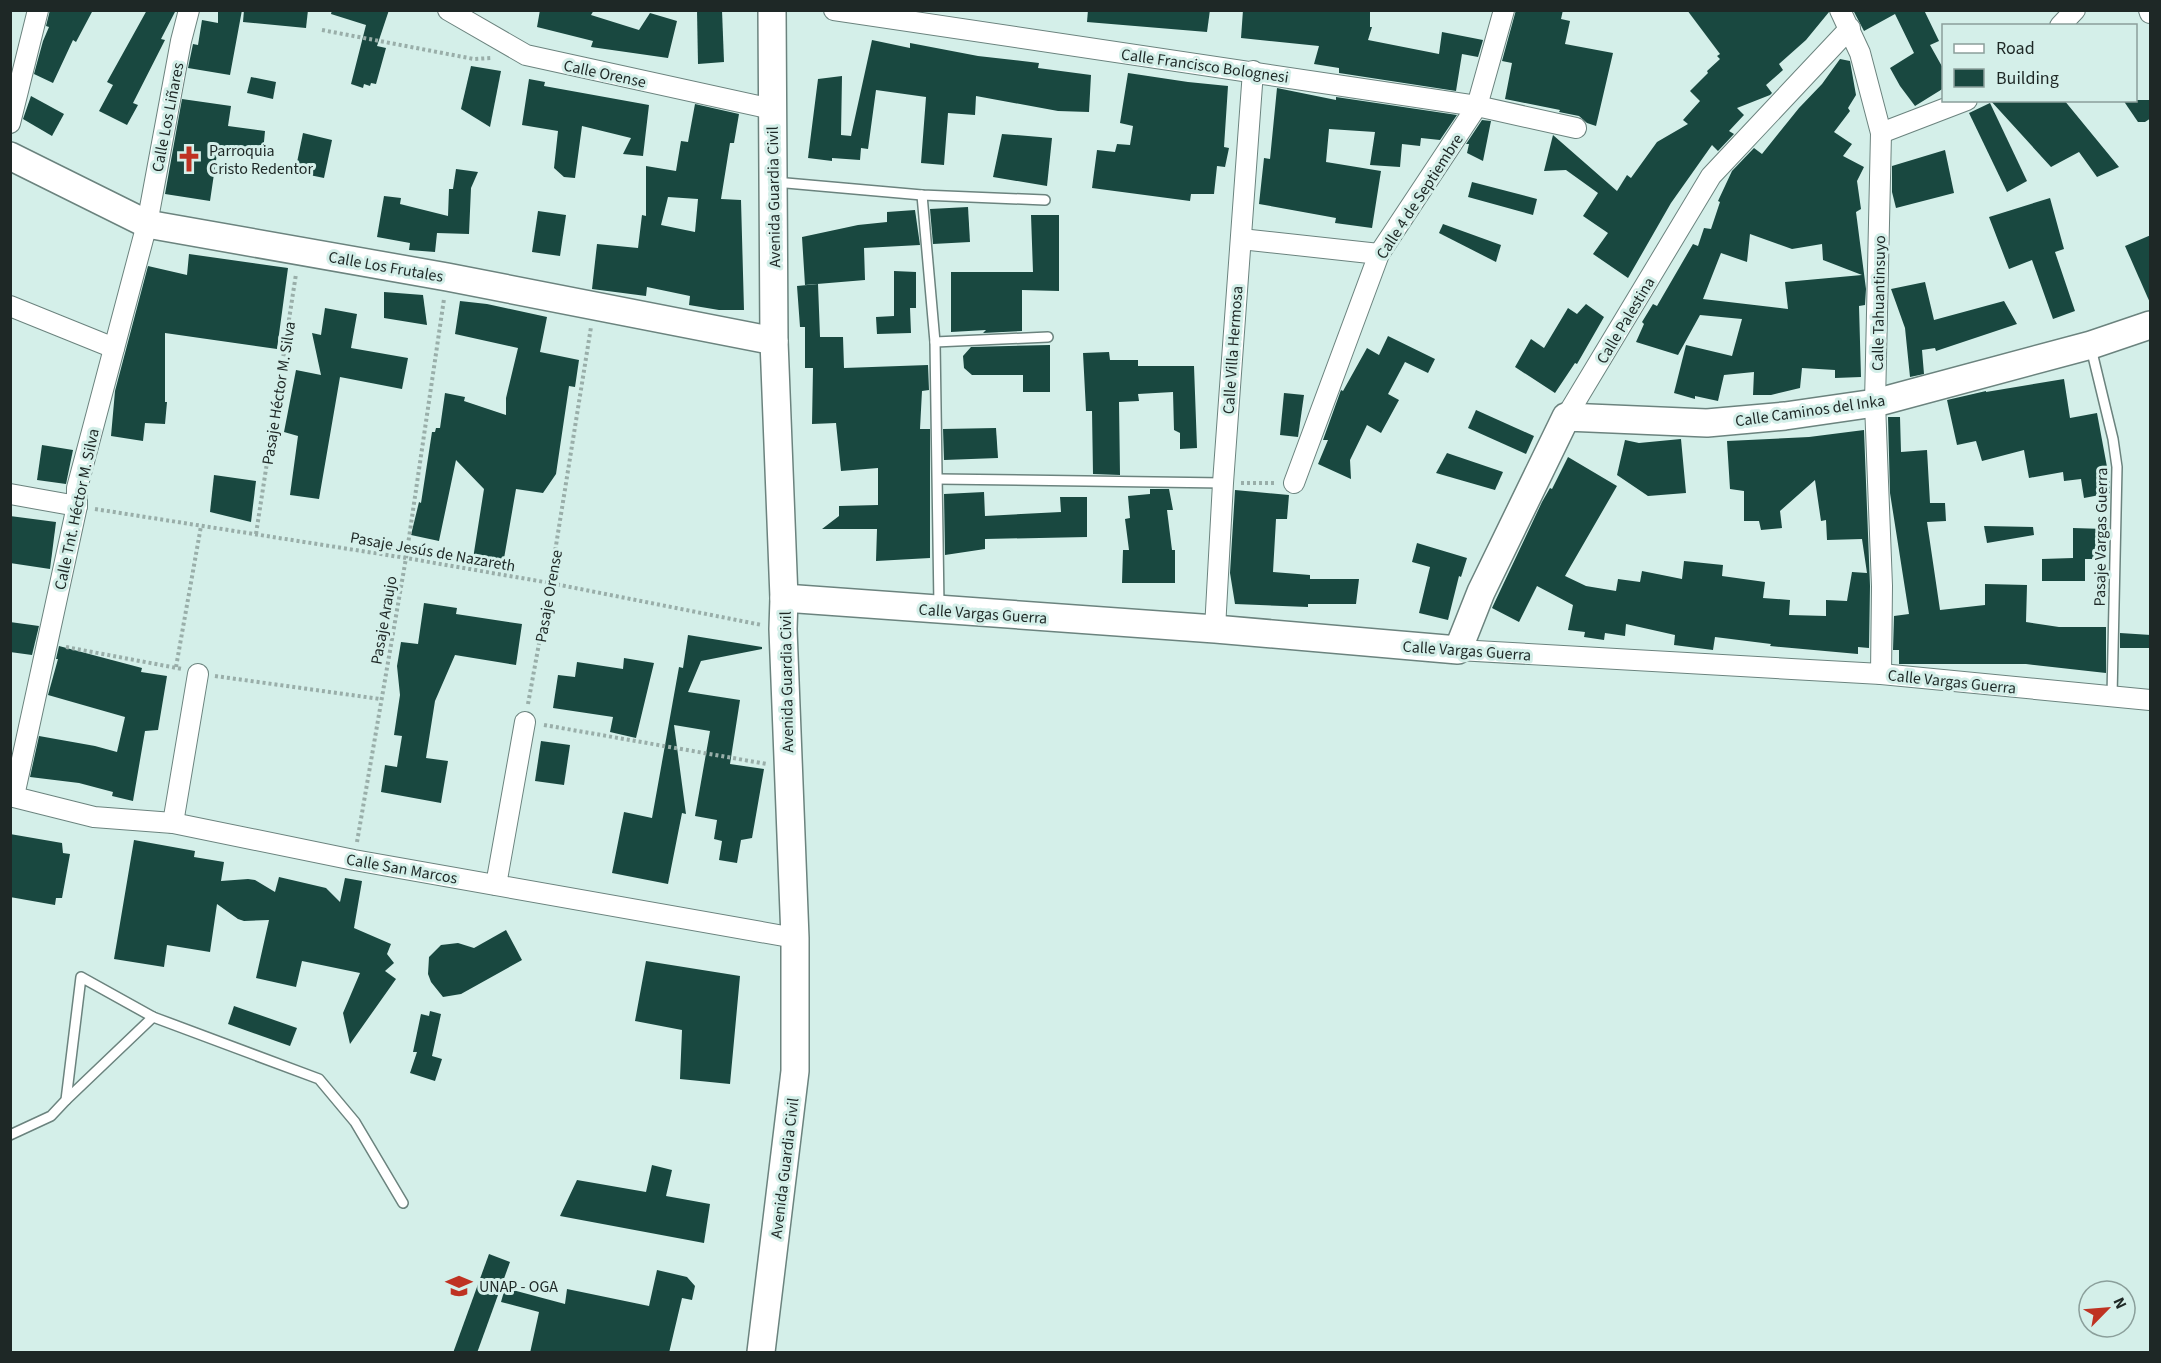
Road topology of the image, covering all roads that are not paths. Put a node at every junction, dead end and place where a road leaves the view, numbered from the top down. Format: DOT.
graph roads {
  1 [pos="38,10"];
  2 [pos="189,10"];
  3 [pos="448,10"];
  4 [pos="772,10"];
  5 [pos="834,10"];
  6 [pos="1504,10"];
  7 [pos="2074,10"];
  8 [pos="1845,19"];
  9 [pos="2062,24"];
  10 [pos="1253,72"];
  11 [pos="1962,102"];
  12 [pos="1477,106"];
  13 [pos="772,110"];
  14 [pos="10,123"];
  15 [pos="1575,128"];
  16 [pos="1881,133"];
  17 [pos="10,156"];
  18 [pos="774,182"];
  19 [pos="922,195"];
  20 [pos="1045,200"];
  21 [pos="147,224"];
  22 [pos="1240,239"];
  23 [pos="1379,254"];
  24 [pos="10,306"];
  25 [pos="2151,325"];
  26 [pos="1048,337"];
  27 [pos="774,340"];
  28 [pos="935,342"];
  29 [pos="2091,345"];
  30 [pos="114,348"];
  31 [pos="1875,403"];
  32 [pos="1566,417"];
  33 [pos="938,479"];
  34 [pos="1223,483"];
  35 [pos="1294,483"];
  36 [pos="10,494"];
  37 [pos="77,506"];
  38 [pos="784,598"];
  39 [pos="939,610"];
  40 [pos="1215,629"];
  41 [pos="1458,650"];
  42 [pos="198,674"];
  43 [pos="1881,674"];
  44 [pos="2112,696"];
  45 [pos="2151,700"];
  46 [pos="525,722"];
  47 [pos="12,796"];
  48 [pos="173,823"];
  49 [pos="496,885"];
  50 [pos="795,938"];
  51 [pos="153,1017"];
  52 [pos="66,1100"];
  53 [pos="10,1135"];
  54 [pos="403,1203"];
  55 [pos="761,1353"];
  1 -- 14 [label="street"];
  2 -- 21 [label="street, Calle Los Liñares"];
  3 -- 13 [label="street, Calle Orense"];
  4 -- 13 [label="street, Avenida Guardia Civil"];
  5 -- 10 [label="street, Calle Francisco Bolognesi"];
  6 -- 12 [label="street, Calle 4 de Septiembre"];
  7 -- 9 [label="street"];
  8 -- 16 [label="street, Calle Tahuantinsuyo"];
  8 -- 32 [label="street, Calle Palestina"];
  10 -- 12 [label="street, Calle Francisco Bolognesi"];
  10 -- 22 [label="street, Calle Villa Hermosa"];
  11 -- 16 [label="street"];
  12 -- 15 [label="street, Calle Francisco Bolognesi"];
  12 -- 23 [label="street, Calle 4 de Septiembre"];
  13 -- 18 [label="street, Avenida Guardia Civil"];
  16 -- 31 [label="street, Calle Tahuantinsuyo"];
  17 -- 21 [label="street, Calle Los Frutales"];
  18 -- 19 [label="lane"];
  18 -- 27 [label="street, Avenida Guardia Civil"];
  19 -- 20 [label="lane"];
  19 -- 28 [label="lane"];
  21 -- 27 [label="street, Calle Los Frutales"];
  21 -- 30 [label="street, Calle Tnt. Héctor M. Silva"];
  22 -- 23 [label="street"];
  22 -- 34 [label="street, Calle Villa Hermosa"];
  23 -- 35 [label="street, Calle 4 de Septiembre"];
  24 -- 30 [label="street"];
  25 -- 29 [label="street, Calle Caminos del Inka"];
  26 -- 28 [label="lane"];
  27 -- 38 [label="street, Avenida Guardia Civil"];
  28 -- 33 [label="lane"];
  29 -- 31 [label="street, Calle Caminos del Inka"];
  29 -- 44 [label="lane, Pasaje Vargas Guerra"];
  30 -- 37 [label="street, Calle Tnt. Héctor M. Silva"];
  31 -- 32 [label="street, Calle Caminos del Inka"];
  31 -- 43 [label="street, Calle Tahuantinsuyo"];
  32 -- 41 [label="street, Calle Palestina"];
  33 -- 34 [label="lane"];
  33 -- 39 [label="lane"];
  34 -- 40 [label="street, Calle Villa Hermosa"];
  36 -- 37 [label="street"];
  37 -- 47 [label="street, Calle Tnt. Héctor M. Silva"];
  38 -- 39 [label="street, Calle Vargas Guerra"];
  38 -- 50 [label="street, Avenida Guardia Civil"];
  39 -- 40 [label="street, Calle Vargas Guerra"];
  40 -- 41 [label="street, Calle Vargas Guerra"];
  41 -- 43 [label="street, Calle Vargas Guerra"];
  42 -- 48 [label="street"];
  43 -- 44 [label="street, Calle Vargas Guerra"];
  44 -- 45 [label="street, Calle Vargas Guerra"];
  46 -- 49 [label="street"];
  47 -- 48 [label="street, Calle San Marcos"];
  48 -- 49 [label="street, Calle San Marcos"];
  49 -- 50 [label="street, Calle San Marcos"];
  50 -- 55 [label="street, Avenida Guardia Civil"];
  51 -- 52 [label="lane"];
  51 -- 52 [label="lane"];
  51 -- 54 [label="lane"];
  52 -- 53 [label="lane"];
}
